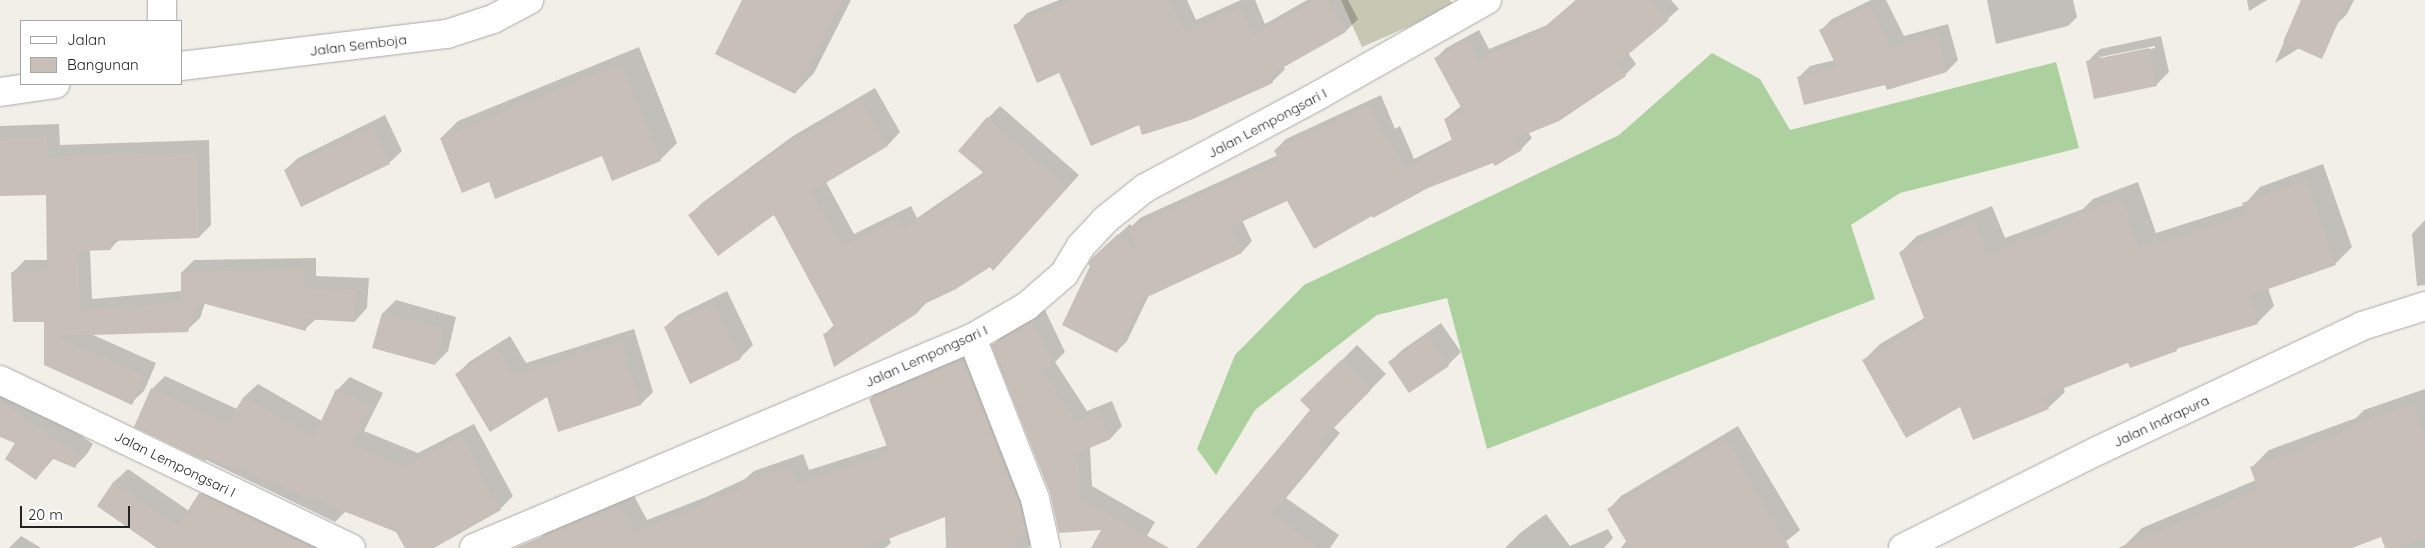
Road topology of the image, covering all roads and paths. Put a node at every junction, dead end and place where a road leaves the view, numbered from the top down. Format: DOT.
graph roads {
  1 [pos="162,0"];
  2 [pos="529,0"];
  3 [pos="1487,0"];
  4 [pos="162,20"];
  5 [pos="182,66"];
  6 [pos="48,85"];
  7 [pos="0,92"];
  8 [pos="2425,306"];
  9 [pos="972,338"];
  10 [pos="0,380"];
  11 [pos="351,548"];
  12 [pos="474,548"];
  13 [pos="1046,548"];
  14 [pos="1903,548"];
  1 -- 4 [label="street"];
  2 -- 5 [label="street, Jalan Semboja"];
  3 -- 9 [label="street, Jalan Lempongsari I"];
  6 -- 7 [label="street"];
  8 -- 14 [label="street, Jalan Indrapura"];
  9 -- 12 [label="street, Jalan Lempongsari I"];
  9 -- 13 [label="street"];
  10 -- 11 [label="street, Jalan Lempongsari I"];
}
